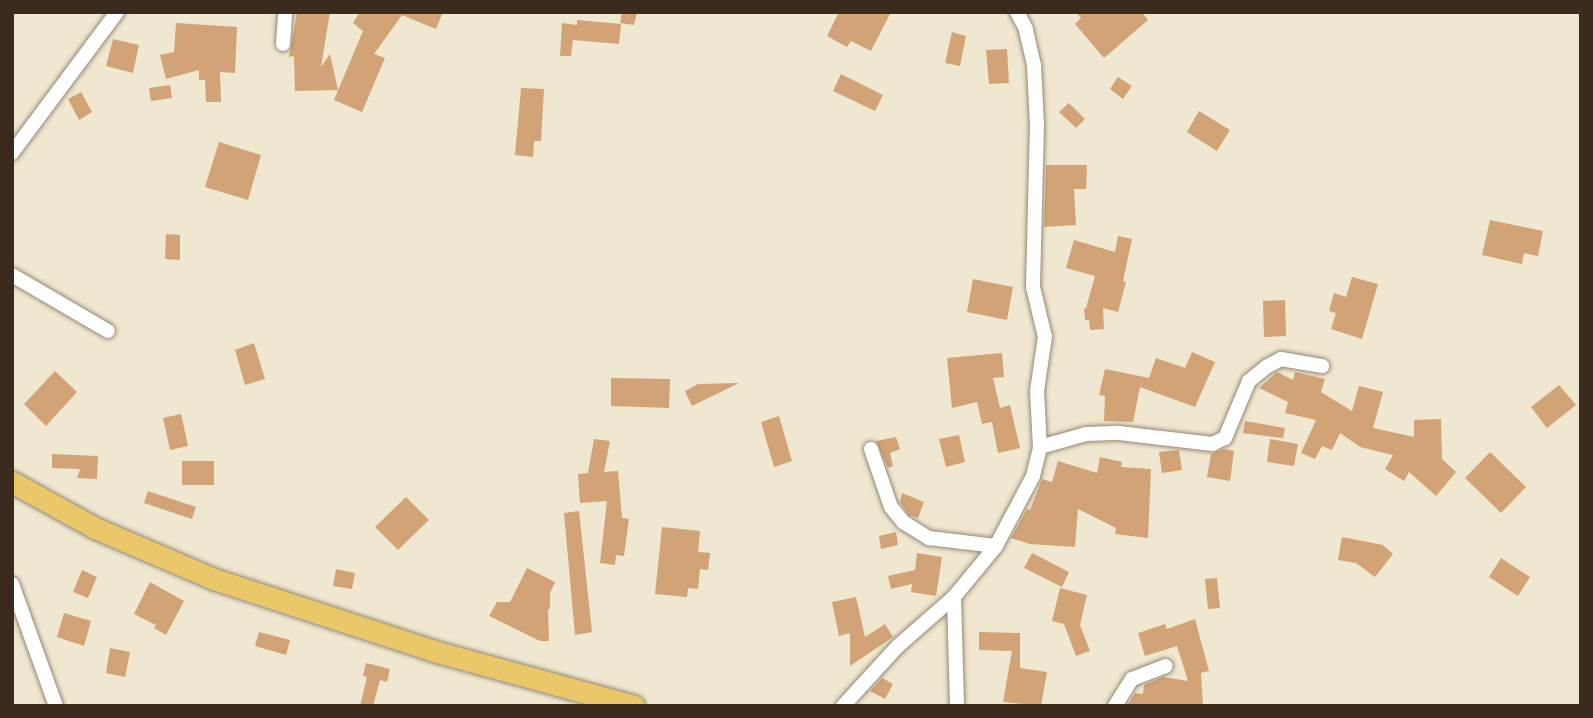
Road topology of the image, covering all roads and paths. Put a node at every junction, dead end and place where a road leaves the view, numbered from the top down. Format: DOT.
graph roads {
  1 [pos="117,12"];
  2 [pos="285,12"];
  3 [pos="1017,12"];
  4 [pos="283,44"];
  5 [pos="14,147"];
  6 [pos="12,275"];
  7 [pos="108,331"];
  8 [pos="1322,366"];
  9 [pos="1040,446"];
  10 [pos="872,449"];
  11 [pos="12,482"];
  12 [pos="996,546"];
  13 [pos="12,584"];
  14 [pos="954,597"];
  15 [pos="1166,666"];
  16 [pos="56,706"];
  17 [pos="634,706"];
  18 [pos="843,706"];
  19 [pos="957,706"];
  20 [pos="1115,706"];
  1 -- 5 [label="street"];
  2 -- 4 [label="street"];
  3 -- 9 [label="street"];
  6 -- 7 [label="street"];
  8 -- 9 [label="street"];
  9 -- 12 [label="street"];
  10 -- 12 [label="street"];
  11 -- 17 [label="main road"];
  12 -- 14 [label="street"];
  13 -- 16 [label="street"];
  14 -- 18 [label="street"];
  14 -- 19 [label="street"];
  15 -- 20 [label="street"];
}
